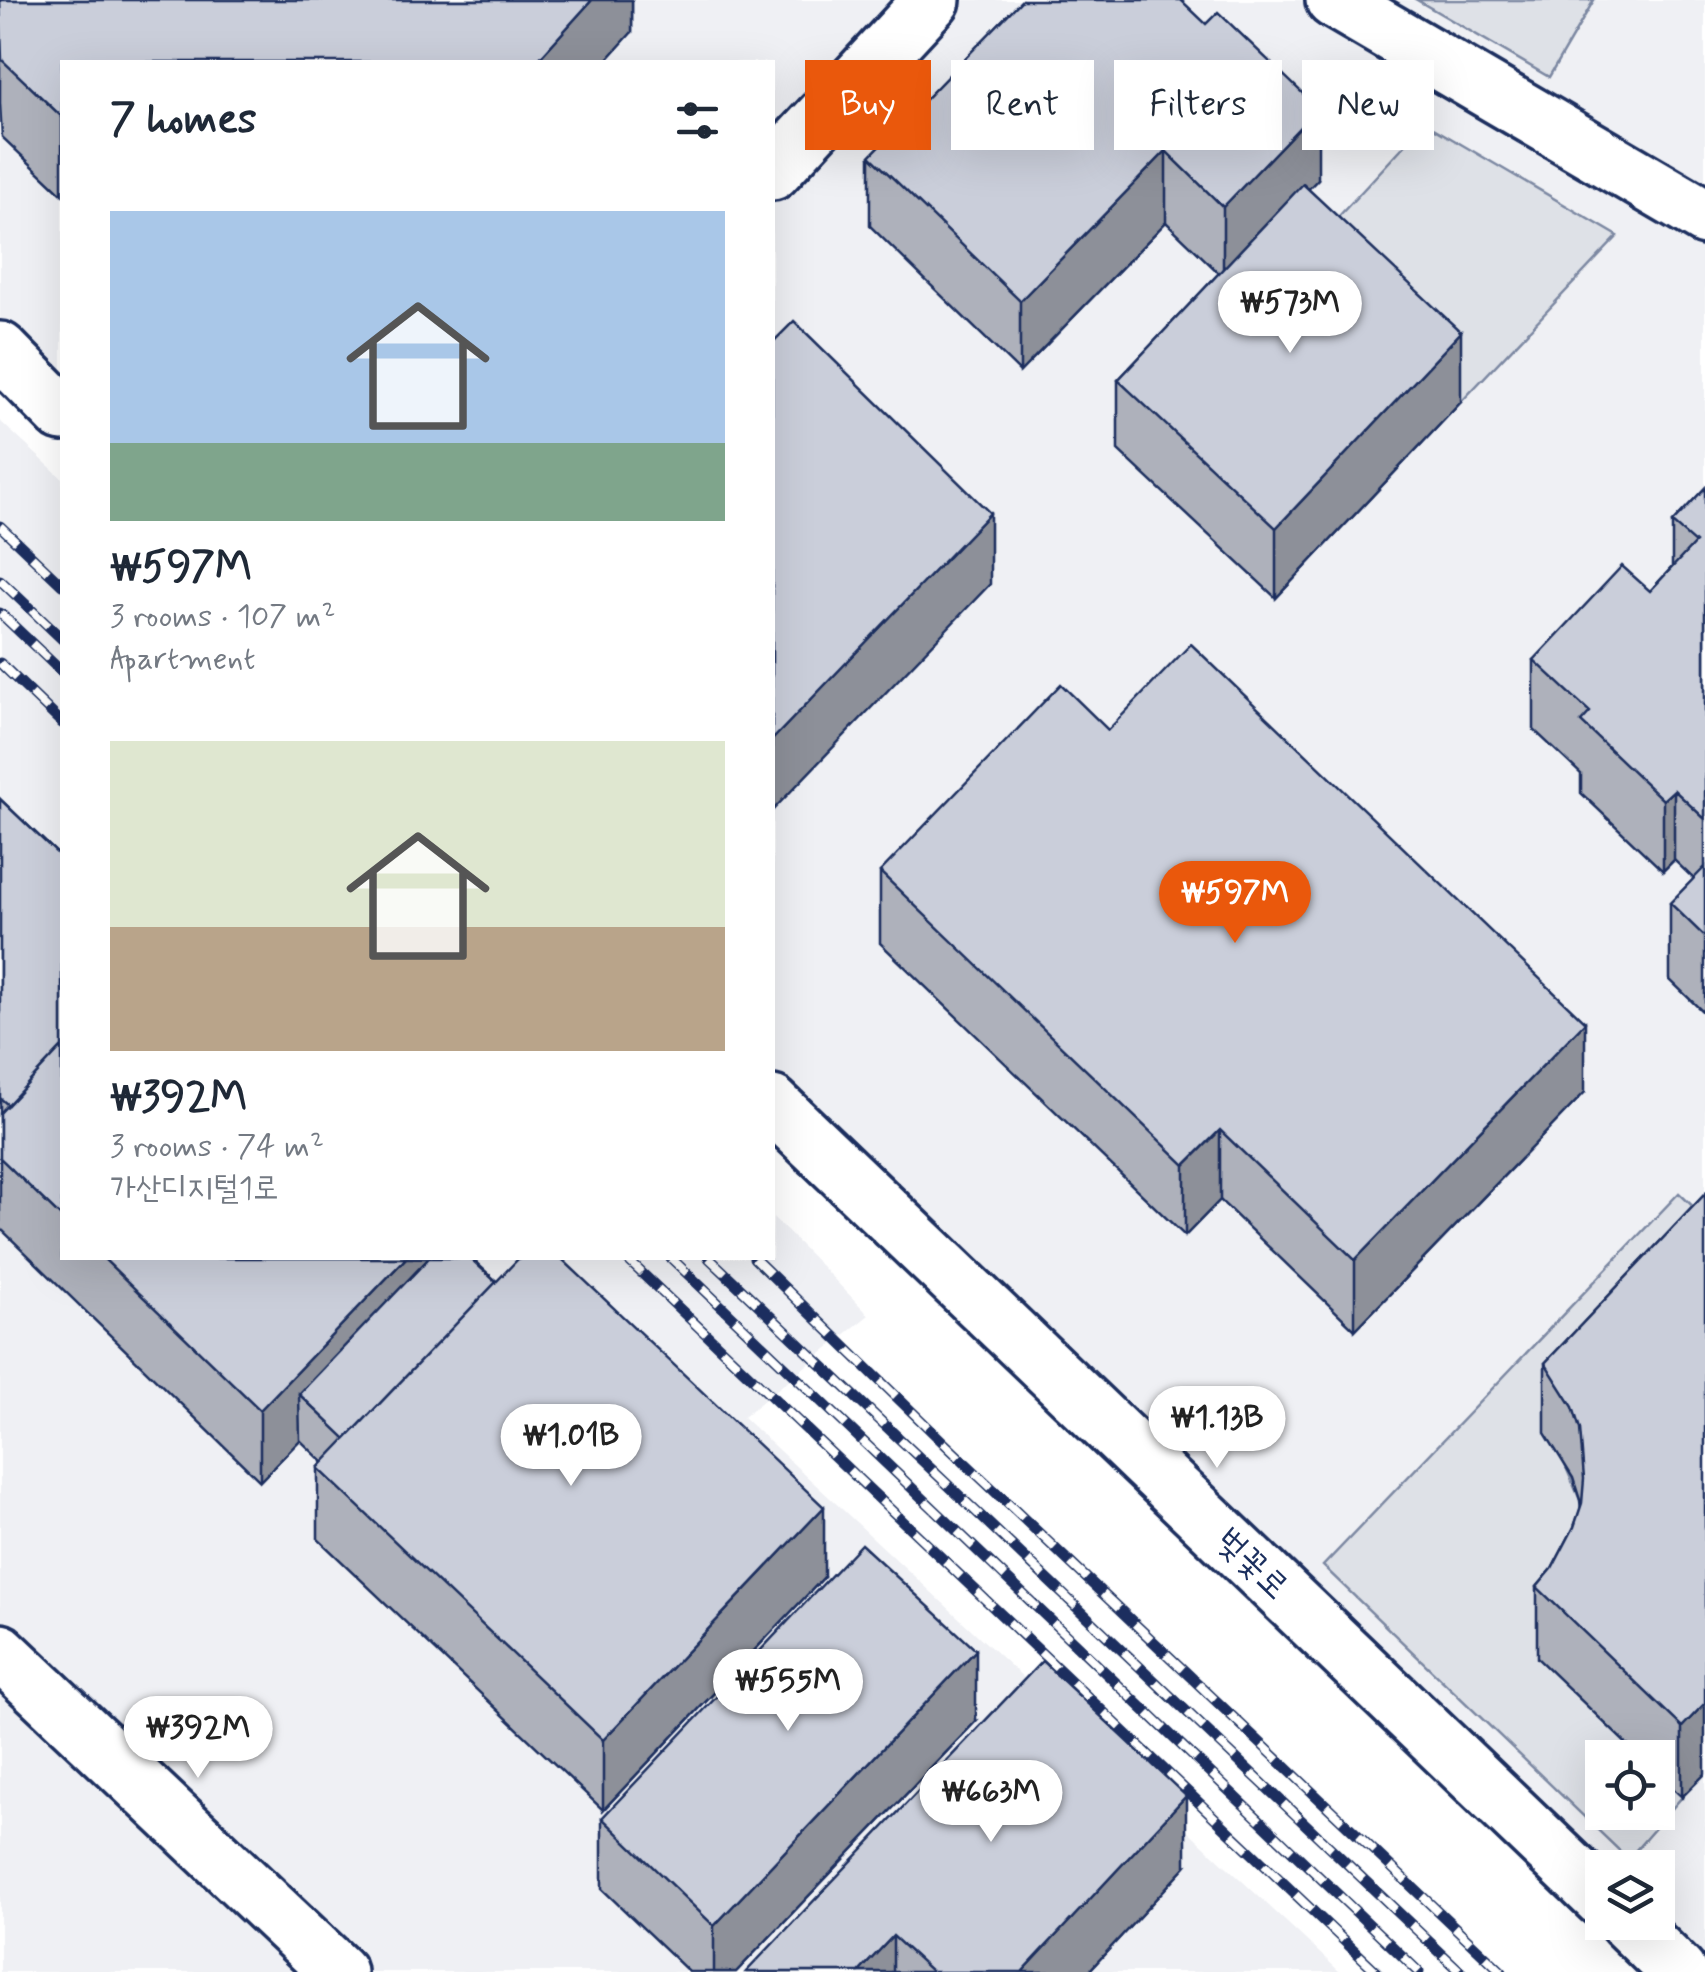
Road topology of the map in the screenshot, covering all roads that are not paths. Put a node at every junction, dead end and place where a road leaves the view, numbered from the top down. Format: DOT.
graph roads {
  1 [pos="932,0"];
  2 [pos="1334,0"];
  3 [pos="775,169"];
  4 [pos="1705,217"];
  5 [pos="0,350"];
  6 [pos="60,410"];
  7 [pos="775,1107"];
  8 [pos="0,1652"];
  9 [pos="1585,1883"];
  10 [pos="1645,1940"];
  11 [pos="338,1972"];
  12 [pos="1678,1972"];
  1 -- 3 [label="street"];
  2 -- 4 [label="street"];
  5 -- 6 [label="street"];
  7 -- 9 [label="street, 벚꽃로"];
  8 -- 11 [label="street"];
  10 -- 12 [label="street"];
}
